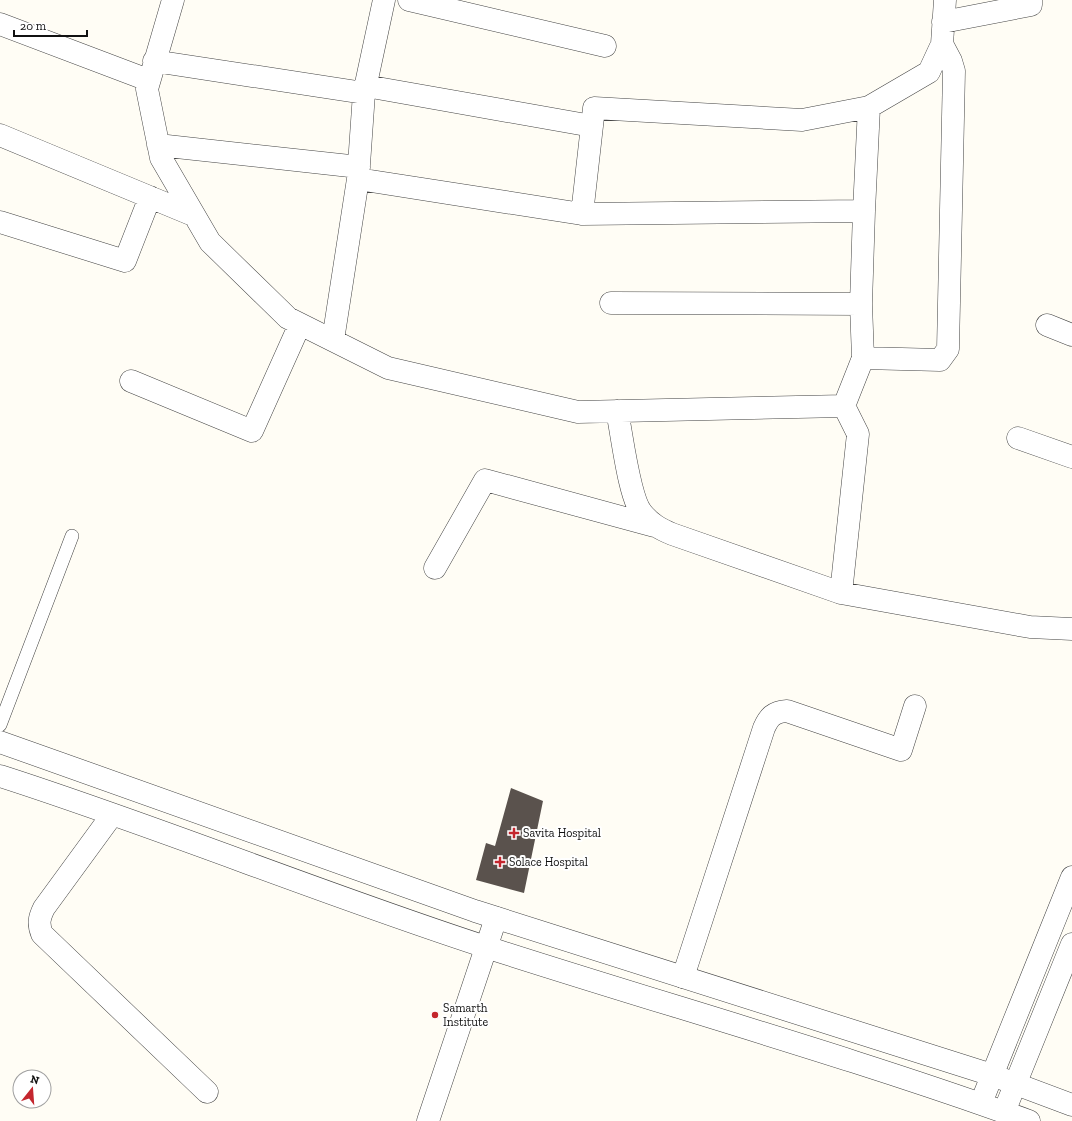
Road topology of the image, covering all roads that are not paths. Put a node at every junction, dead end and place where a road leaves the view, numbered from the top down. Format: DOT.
graph roads {
  1 [pos="173,0"];
  2 [pos="384,0"];
  3 [pos="409,0"];
  4 [pos="945,0"];
  5 [pos="1032,0"];
  6 [pos="943,22"];
  7 [pos="0,24"];
  8 [pos="942,44"];
  9 [pos="605,46"];
  10 [pos="151,70"];
  11 [pos="365,89"];
  12 [pos="869,107"];
  13 [pos="592,126"];
  14 [pos="0,134"];
  15 [pos="158,145"];
  16 [pos="358,173"];
  17 [pos="150,197"];
  18 [pos="864,211"];
  19 [pos="582,214"];
  20 [pos="193,215"];
  21 [pos="0,222"];
  22 [pos="611,303"];
  23 [pos="861,304"];
  24 [pos="300,324"];
  25 [pos="1047,325"];
  26 [pos="1072,335"];
  27 [pos="333,340"];
  28 [pos="863,358"];
  29 [pos="131,381"];
  30 [pos="844,406"];
  31 [pos="617,411"];
  32 [pos="1018,438"];
  33 [pos="1072,457"];
  34 [pos="654,526"];
  35 [pos="72,536"];
  36 [pos="435,568"];
  37 [pos="841,592"];
  38 [pos="1072,630"];
  39 [pos="915,706"];
  40 [pos="0,725"];
  41 [pos="0,742"];
  42 [pos="0,776"];
  43 [pos="112,815"];
  44 [pos="1072,877"];
  45 [pos="496,918"];
  46 [pos="1072,944"];
  47 [pos="487,947"];
  48 [pos="683,977"];
  49 [pos="992,1075"];
  50 [pos="1015,1083"];
  51 [pos="207,1092"];
  52 [pos="981,1104"];
  53 [pos="1072,1105"];
  54 [pos="1004,1112"];
  55 [pos="428,1121"];
  56 [pos="1030,1121"];
  1 -- 10 [label="street"];
  2 -- 11 [label="street"];
  3 -- 9 [label="street"];
  4 -- 6 [label="street"];
  5 -- 6 [label="street"];
  6 -- 8 [label="street"];
  7 -- 10 [label="street"];
  8 -- 12 [label="street"];
  8 -- 28 [label="street"];
  10 -- 11 [label="street"];
  10 -- 15 [label="street"];
  11 -- 13 [label="street"];
  11 -- 16 [label="street"];
  12 -- 13 [label="street"];
  12 -- 18 [label="street"];
  13 -- 19 [label="street"];
  14 -- 17 [label="street"];
  15 -- 16 [label="street"];
  15 -- 20 [label="street"];
  16 -- 19 [label="street"];
  16 -- 27 [label="street"];
  17 -- 20 [label="street"];
  17 -- 21 [label="street"];
  18 -- 19 [label="street"];
  18 -- 23 [label="street"];
  20 -- 24 [label="street"];
  22 -- 23 [label="street"];
  23 -- 28 [label="street"];
  24 -- 27 [label="street"];
  24 -- 29 [label="street"];
  25 -- 26 [label="street"];
  27 -- 31 [label="street"];
  28 -- 30 [label="street"];
  30 -- 31 [label="street"];
  30 -- 37 [label="street"];
  31 -- 34 [label="street"];
  32 -- 33 [label="street"];
  34 -- 36 [label="street"];
  34 -- 37 [label="street"];
  35 -- 40 [label="lane"];
  37 -- 38 [label="street"];
  39 -- 48 [label="street"];
  41 -- 45 [label="street"];
  42 -- 43 [label="street"];
  43 -- 47 [label="street"];
  43 -- 51 [label="street"];
  44 -- 49 [label="street"];
  45 -- 47 [label="street"];
  45 -- 48 [label="street"];
  46 -- 50 [label="street"];
  47 -- 52 [label="street"];
  47 -- 55 [label="street"];
  48 -- 49 [label="street"];
  49 -- 50 [label="street"];
  49 -- 52 [label="street"];
  50 -- 53 [label="street"];
  50 -- 54 [label="street"];
  52 -- 54 [label="street"];
  54 -- 56 [label="street"];
}
